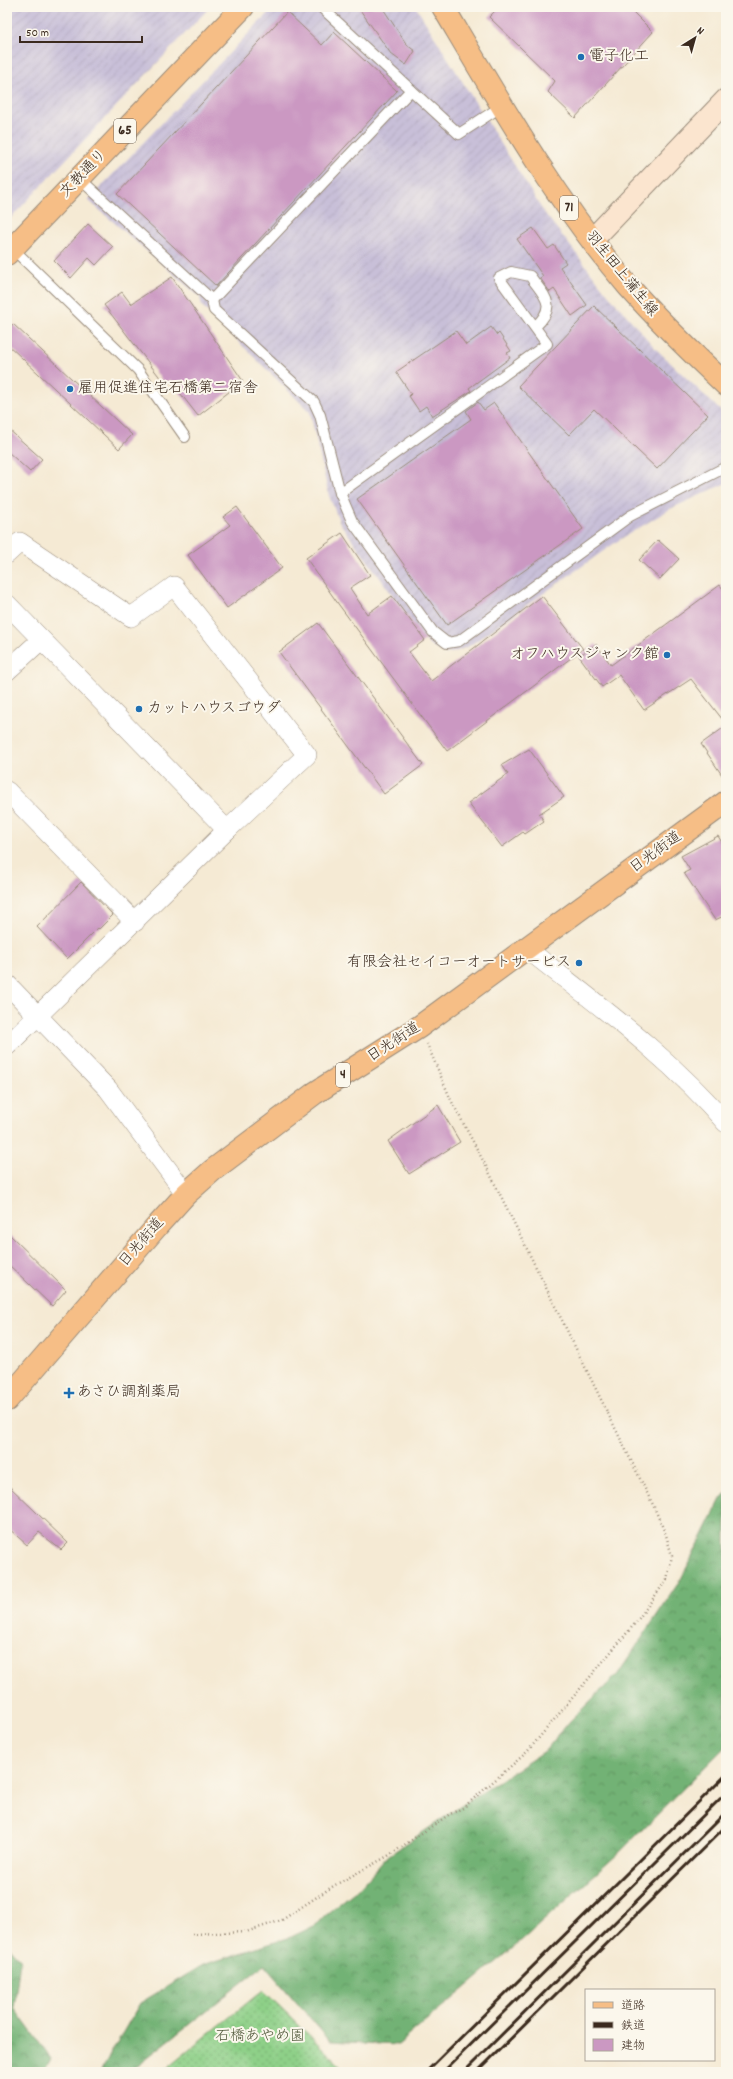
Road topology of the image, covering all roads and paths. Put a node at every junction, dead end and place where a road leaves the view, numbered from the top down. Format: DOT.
graph roads {
  1 [pos="243,7"];
  2 [pos="321,7"];
  3 [pos="443,7"];
  4 [pos="411,90"];
  5 [pos="726,100"];
  6 [pos="502,106"];
  7 [pos="80,179"];
  8 [pos="592,240"];
  9 [pos="10,251"];
  10 [pos="212,300"];
  11 [pos="534,326"];
  12 [pos="726,385"];
  13 [pos="185,437"];
  14 [pos="726,467"];
  15 [pos="340,493"];
  16 [pos="7,554"];
  17 [pos="7,604"];
  18 [pos="41,640"];
  19 [pos="7,671"];
  20 [pos="7,791"];
  21 [pos="726,802"];
  22 [pos="227,830"];
  23 [pos="135,922"];
  24 [pos="526,948"];
  25 [pos="7,984"];
  26 [pos="38,1016"];
  27 [pos="419,1027"];
  28 [pos="7,1046"];
  29 [pos="726,1123"];
  30 [pos="186,1194"];
  31 [pos="7,1400"];
  32 [pos="192,1934"];
  1 -- 7 [label="main road, 文教通り / 65"];
  2 -- 4 [label="lane"];
  3 -- 6 [label="main road, 羽生田上蒲生線 / 71"];
  4 -- 6 [label="lane"];
  4 -- 10 [label="lane"];
  5 -- 8 [label="street"];
  6 -- 8 [label="main road, 羽生田上蒲生線 / 71"];
  7 -- 9 [label="main road, 文教通り / 65"];
  7 -- 10 [label="lane"];
  8 -- 12 [label="main road, 羽生田上蒲生線 / 71"];
  9 -- 13 [label="lane"];
  10 -- 15 [label="lane"];
  11 -- 11 [label="lane"];
  11 -- 15 [label="lane"];
  14 -- 15 [label="lane"];
  16 -- 22 [label="street"];
  17 -- 18 [label="street"];
  18 -- 19 [label="street"];
  18 -- 22 [label="street"];
  20 -- 23 [label="street"];
  21 -- 24 [label="main road, 日光街道 / 4"];
  22 -- 23 [label="street"];
  23 -- 26 [label="street"];
  24 -- 27 [label="main road, 日光街道 / 4"];
  24 -- 29 [label="street"];
  25 -- 26 [label="street"];
  26 -- 28 [label="street"];
  26 -- 30 [label="street"];
  27 -- 30 [label="main road, 日光街道 / 4"];
  27 -- 32 [label="path"];
  30 -- 31 [label="main road, 日光街道 / 4"];
}
